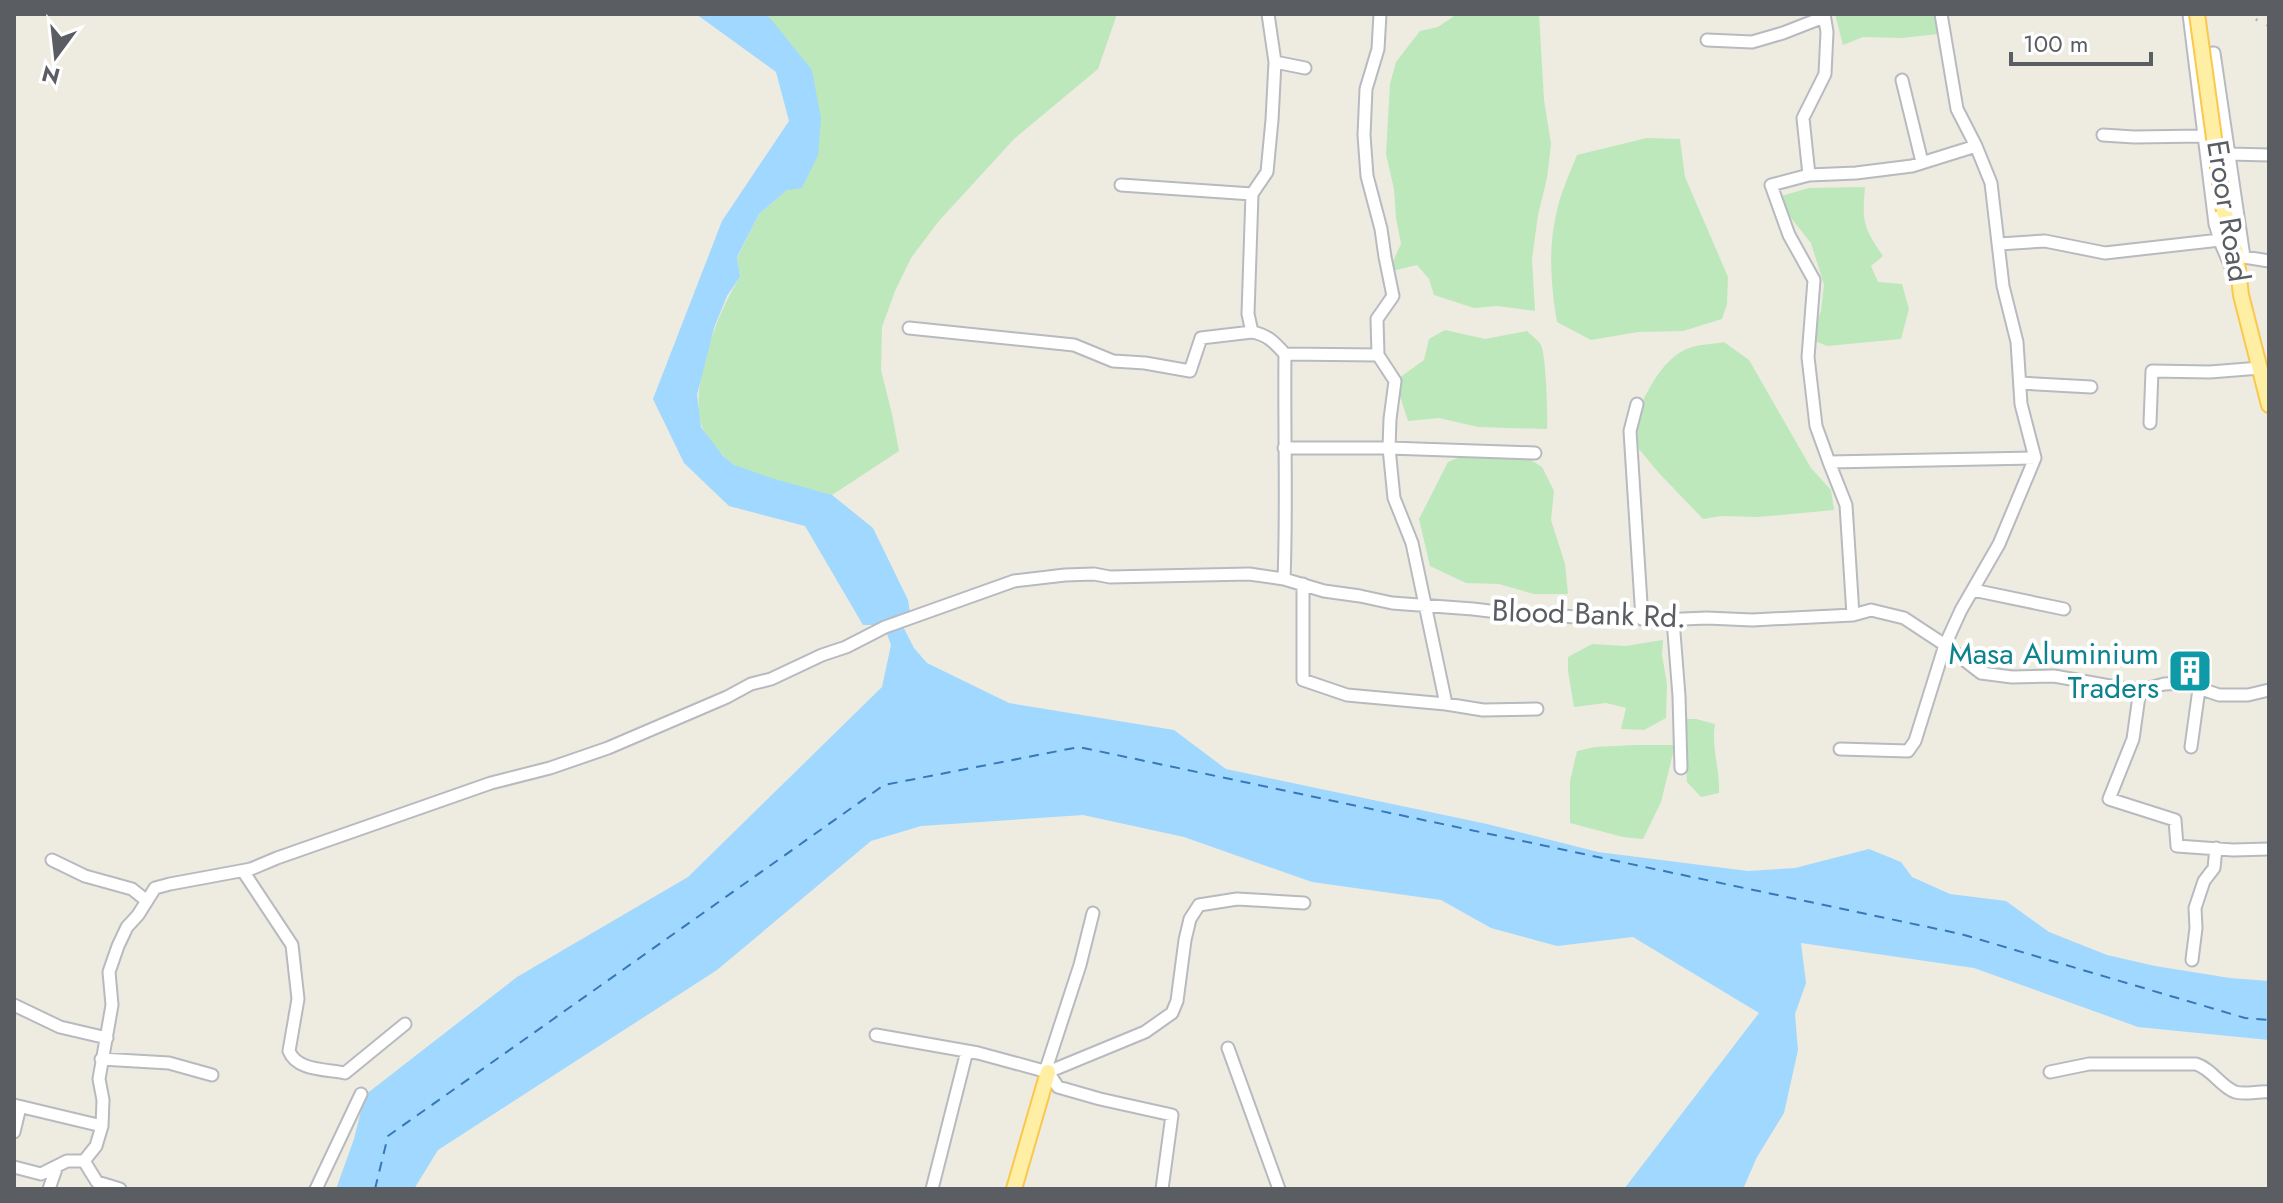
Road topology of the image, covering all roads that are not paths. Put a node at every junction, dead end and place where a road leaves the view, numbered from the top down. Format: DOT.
graph roads {
  1 [pos="1268,14"];
  2 [pos="1380,14"];
  3 [pos="1941,14"];
  4 [pos="2189,14"];
  5 [pos="2197,14"];
  6 [pos="1824,16"];
  7 [pos="1707,40"];
  8 [pos="2194,55"];
  9 [pos="1275,62"];
  10 [pos="1305,68"];
  11 [pos="1902,80"];
  12 [pos="2103,135"];
  13 [pos="2203,136"];
  14 [pos="1976,146"];
  15 [pos="2229,154"];
  16 [pos="2269,155"];
  17 [pos="1922,162"];
  18 [pos="1809,175"];
  19 [pos="1121,185"];
  20 [pos="1252,194"];
  21 [pos="2220,240"];
  22 [pos="1999,244"];
  23 [pos="2269,261"];
  24 [pos="2240,287"];
  25 [pos="909,328"];
  26 [pos="1252,332"];
  27 [pos="1285,354"];
  28 [pos="1378,355"];
  29 [pos="2264,378"];
  30 [pos="2020,383"];
  31 [pos="2091,387"];
  32 [pos="1637,404"];
  33 [pos="2269,405"];
  34 [pos="2150,423"];
  35 [pos="1284,448"];
  36 [pos="1389,448"];
  37 [pos="1535,453"];
  38 [pos="2035,458"];
  39 [pos="1829,462"];
  40 [pos="1284,579"];
  41 [pos="1303,584"];
  42 [pos="1973,590"];
  43 [pos="1425,606"];
  44 [pos="2064,609"];
  45 [pos="1853,615"];
  46 [pos="1642,619"];
  47 [pos="1673,620"];
  48 [pos="1945,645"];
  49 [pos="2140,689"];
  50 [pos="2199,689"];
  51 [pos="2269,690"];
  52 [pos="1446,704"];
  53 [pos="1537,709"];
  54 [pos="2191,747"];
  55 [pos="1840,749"];
  56 [pos="1681,768"];
  57 [pos="2216,848"];
  58 [pos="2269,849"];
  59 [pos="52,860"];
  60 [pos="243,871"];
  61 [pos="147,901"];
  62 [pos="1304,903"];
  63 [pos="1093,913"];
  64 [pos="2192,960"];
  65 [pos="14,1005"];
  66 [pos="405,1024"];
  67 [pos="876,1035"];
  68 [pos="107,1038"];
  69 [pos="1228,1048"];
  70 [pos="967,1051"];
  71 [pos="101,1059"];
  72 [pos="1048,1072"];
  73 [pos="2050,1072"];
  74 [pos="212,1075"];
  75 [pos="2269,1092"];
  76 [pos="361,1094"];
  77 [pos="17,1106"];
  78 [pos="102,1126"];
  79 [pos="14,1132"];
  80 [pos="84,1161"];
  81 [pos="57,1166"];
  82 [pos="14,1167"];
  83 [pos="49,1189"];
  84 [pos="120,1189"];
  85 [pos="316,1189"];
  86 [pos="932,1189"];
  87 [pos="1014,1189"];
  88 [pos="1162,1189"];
  89 [pos="1279,1189"];
  1 -- 9 [label="street"];
  2 -- 28 [label="street"];
  3 -- 14 [label="street"];
  4 -- 8 [label="street"];
  5 -- 24 [label="main road, Eroor Road, bridge"];
  6 -- 7 [label="street"];
  6 -- 18 [label="street"];
  8 -- 13 [label="street"];
  8 -- 15 [label="street"];
  9 -- 10 [label="street"];
  9 -- 20 [label="street"];
  11 -- 17 [label="street"];
  12 -- 13 [label="street"];
  13 -- 21 [label="street"];
  14 -- 17 [label="street"];
  14 -- 22 [label="street"];
  15 -- 16 [label="street"];
  15 -- 23 [label="street"];
  17 -- 18 [label="street"];
  18 -- 39 [label="street"];
  19 -- 20 [label="street"];
  20 -- 26 [label="street"];
  21 -- 22 [label="street"];
  21 -- 24 [label="street"];
  22 -- 30 [label="street"];
  24 -- 29 [label="main road, Eroor Road"];
  25 -- 26 [label="street"];
  26 -- 27 [label="street"];
  27 -- 28 [label="street"];
  27 -- 35 [label="street"];
  28 -- 36 [label="street"];
  29 -- 33 [label="main road, Eroor Road"];
  29 -- 34 [label="street"];
  30 -- 31 [label="street"];
  30 -- 38 [label="street"];
  32 -- 46 [label="street"];
  35 -- 36 [label="street"];
  35 -- 40 [label="street"];
  36 -- 37 [label="street"];
  36 -- 43 [label="street"];
  38 -- 39 [label="street"];
  38 -- 42 [label="street"];
  39 -- 45 [label="street"];
  40 -- 41 [label="street, Blood Bank Rd."];
  40 -- 60 [label="street, Blood Bank Rd."];
  41 -- 43 [label="street, Blood Bank Rd."];
  41 -- 52 [label="street"];
  42 -- 44 [label="street"];
  42 -- 48 [label="street"];
  43 -- 46 [label="street, Blood Bank Rd."];
  43 -- 52 [label="street"];
  45 -- 47 [label="street, Blood Bank Rd."];
  45 -- 48 [label="street, Blood Bank Rd."];
  46 -- 47 [label="street, Blood Bank Rd."];
  47 -- 56 [label="street"];
  48 -- 49 [label="street, Blood Bank Rd."];
  48 -- 55 [label="street"];
  49 -- 50 [label="street, Blood Bank Rd."];
  49 -- 57 [label="street"];
  50 -- 51 [label="street, Blood Bank Rd."];
  50 -- 54 [label="street"];
  52 -- 53 [label="street"];
  57 -- 58 [label="street"];
  57 -- 64 [label="street"];
  59 -- 61 [label="street"];
  60 -- 61 [label="street, Blood Bank Rd."];
  60 -- 66 [label="street"];
  61 -- 68 [label="street"];
  62 -- 72 [label="street"];
  63 -- 72 [label="street"];
  65 -- 68 [label="street"];
  67 -- 70 [label="street"];
  68 -- 71 [label="street"];
  69 -- 89 [label="street"];
  70 -- 72 [label="street"];
  70 -- 86 [label="street"];
  71 -- 74 [label="street"];
  71 -- 78 [label="street"];
  72 -- 87 [label="main road"];
  72 -- 88 [label="street"];
  73 -- 75 [label="street"];
  76 -- 85 [label="street"];
  77 -- 78 [label="street"];
  77 -- 79 [label="street"];
  78 -- 80 [label="street"];
  80 -- 81 [label="street"];
  80 -- 84 [label="street"];
  81 -- 82 [label="street"];
  81 -- 83 [label="street"];
}
